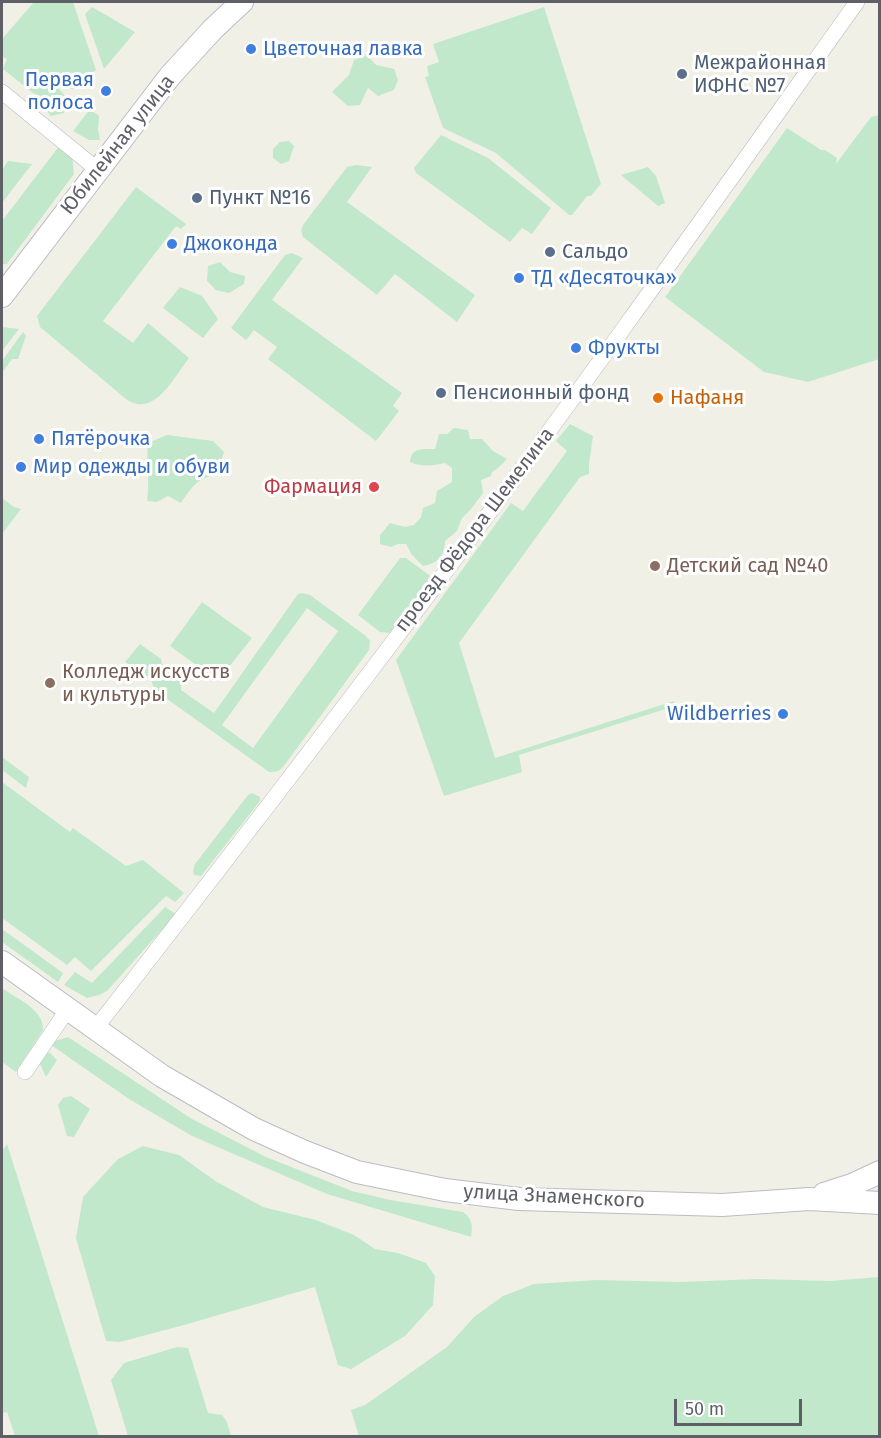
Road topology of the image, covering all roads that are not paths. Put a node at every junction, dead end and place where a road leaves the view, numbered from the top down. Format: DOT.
graph roads {
  1 [pos="242,2"];
  2 [pos="857,2"];
  3 [pos="2,92"];
  4 [pos="98,170"];
  5 [pos="2,296"];
  6 [pos="2,962"];
  7 [pos="68,1009"];
  8 [pos="95,1029"];
  9 [pos="25,1072"];
  10 [pos="879,1172"];
  11 [pos="809,1199"];
  12 [pos="879,1203"];
  1 -- 4 [label="main road, Юбилейная улица"];
  2 -- 8 [label="street, проезд Фёдора Шемелина"];
  3 -- 4 [label="street"];
  4 -- 5 [label="main road, Юбилейная улица"];
  6 -- 7 [label="main road, улица Знаменского"];
  7 -- 8 [label="main road, улица Знаменского"];
  7 -- 9 [label="street"];
  8 -- 11 [label="main road, улица Знаменского"];
  10 -- 11 [label="main road"];
  11 -- 12 [label="main road, улица Знаменского"];
}
